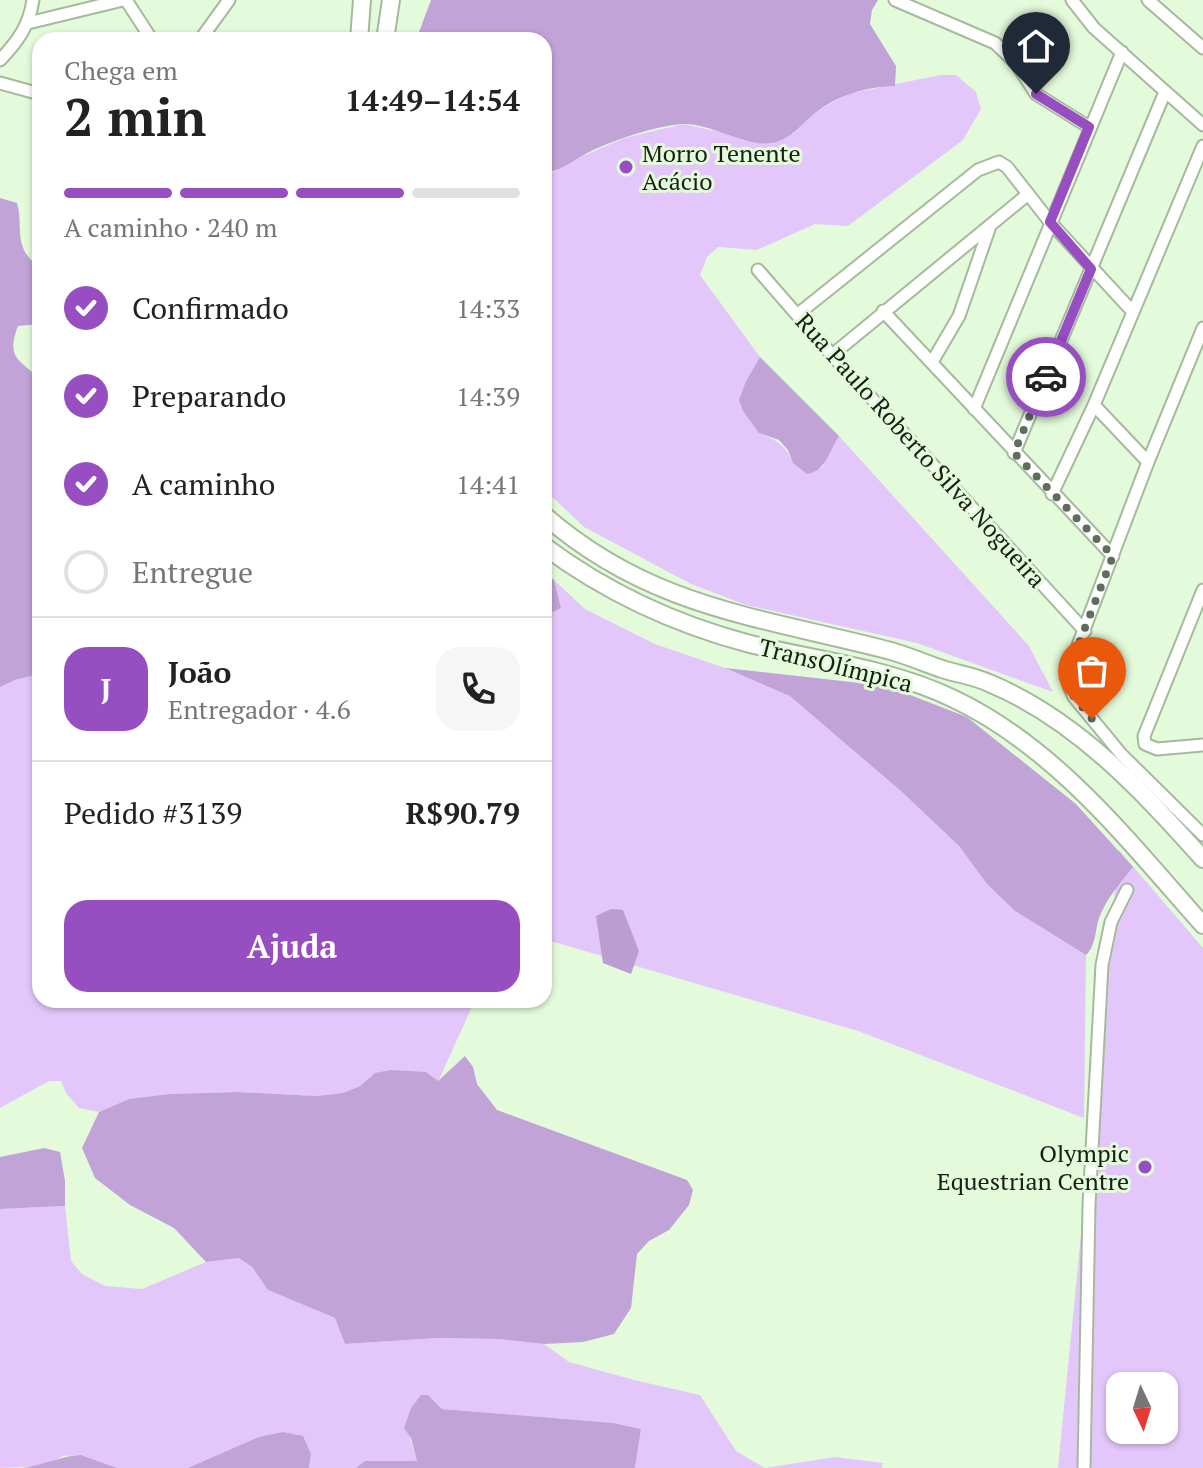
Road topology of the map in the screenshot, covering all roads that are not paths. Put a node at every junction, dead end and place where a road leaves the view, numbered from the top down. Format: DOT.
graph roads {
  1 [pos="33,0"];
  2 [pos="124,0"];
  3 [pos="229,0"];
  4 [pos="362,0"];
  5 [pos="391,0"];
  6 [pos="895,0"];
  7 [pos="1071,0"];
  8 [pos="1148,0"];
  9 [pos="28,23"];
  10 [pos="146,32"];
  11 [pos="206,32"];
  12 [pos="360,32"];
  13 [pos="386,32"];
  14 [pos="1203,48"];
  15 [pos="1122,52"];
  16 [pos="0,60"];
  17 [pos="0,83"];
  18 [pos="32,92"];
  19 [pos="1165,92"];
  20 [pos="1203,125"];
  21 [pos="1089,127"];
  22 [pos="1203,146"];
  23 [pos="1027,195"];
  24 [pos="1050,222"];
  25 [pos="990,226"];
  26 [pos="1091,269"];
  27 [pos="758,270"];
  28 [pos="883,311"];
  29 [pos="1132,311"];
  30 [pos="798,314"];
  31 [pos="1203,328"];
  32 [pos="832,355"];
  33 [pos="932,362"];
  34 [pos="1094,405"];
  35 [pos="974,409"];
  36 [pos="1014,453"];
  37 [pos="1148,462"];
  38 [pos="1052,494"];
  39 [pos="552,522"];
  40 [pos="552,551"];
  41 [pos="1113,556"];
  42 [pos="1203,590"];
  43 [pos="1085,631"];
  44 [pos="1203,745"];
  45 [pos="1203,835"];
  46 [pos="1203,859"];
  47 [pos="1127,890"];
  48 [pos="1203,925"];
  49 [pos="1084,1468"];
  1 -- 9 [label="street"];
  2 -- 9 [label="street"];
  2 -- 10 [label="street"];
  3 -- 11 [label="street"];
  4 -- 12 [label="highway"];
  5 -- 13 [label="highway"];
  6 -- 21 [label="street"];
  7 -- 15 [label="street"];
  8 -- 14 [label="street"];
  9 -- 16 [label="street"];
  15 -- 19 [label="street"];
  15 -- 21 [label="street"];
  17 -- 18 [label="street"];
  19 -- 20 [label="street"];
  19 -- 26 [label="street"];
  21 -- 24 [label="street"];
  22 -- 29 [label="street"];
  23 -- 24 [label="street"];
  23 -- 25 [label="street"];
  23 -- 30 [label="street"];
  24 -- 26 [label="street"];
  24 -- 35 [label="street"];
  25 -- 28 [label="street"];
  25 -- 33 [label="street"];
  26 -- 29 [label="street"];
  26 -- 36 [label="street"];
  27 -- 30 [label="street, Rua Paulo Roberto Silva Nogueira"];
  28 -- 32 [label="street"];
  28 -- 33 [label="street"];
  29 -- 34 [label="street"];
  30 -- 32 [label="street, Rua Paulo Roberto Silva Nogueira"];
  31 -- 37 [label="street"];
  32 -- 43 [label="street, Rua Paulo Roberto Silva Nogueira"];
  33 -- 35 [label="street"];
  34 -- 37 [label="street"];
  34 -- 38 [label="street"];
  35 -- 36 [label="street"];
  36 -- 38 [label="street"];
  37 -- 41 [label="street"];
  38 -- 41 [label="street"];
  39 -- 46 [label="highway, TransOlímpica"];
  40 -- 48 [label="highway, TransOlímpica"];
  41 -- 43 [label="street"];
  42 -- 44 [label="street"];
  43 -- 45 [label="street"];
  47 -- 49 [label="street"];
}
